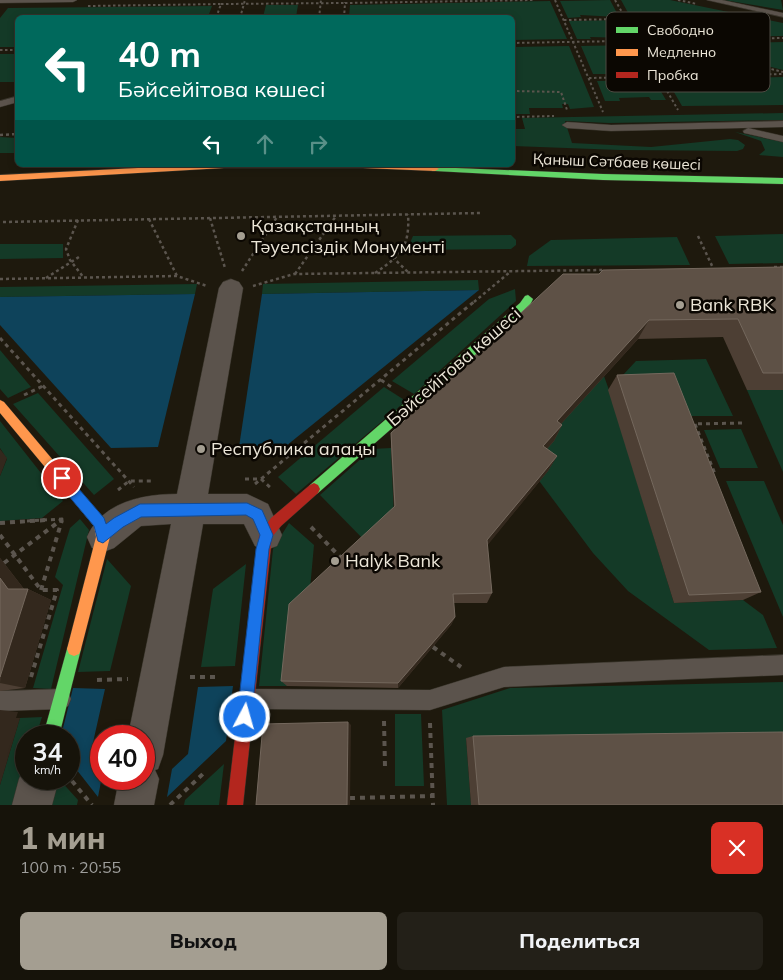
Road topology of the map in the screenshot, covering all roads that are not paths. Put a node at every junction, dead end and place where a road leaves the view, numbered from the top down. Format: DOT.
graph roads {
  1 [pos="73,0"];
  2 [pos="711,0"];
  3 [pos="0,1"];
  4 [pos="769,12"];
  5 [pos="770,12"];
  6 [pos="783,15"];
  7 [pos="15,100"];
  8 [pos="0,104"];
  9 [pos="568,120"];
  10 [pos="783,124"];
  11 [pos="654,127"];
  12 [pos="783,138"];
  13 [pos="205,167"];
  14 [pos="385,167"];
  15 [pos="0,178"];
  16 [pos="783,181"];
  17 [pos="231,288"];
  18 [pos="528,299"];
  19 [pos="0,405"];
  20 [pos="190,510"];
  21 [pos="266,535"];
  22 [pos="103,537"];
  23 [pos="783,665"];
  24 [pos="61,699"];
  25 [pos="247,699"];
  26 [pos="0,701"];
  27 [pos="54,725"];
  28 [pos="150,725"];
  29 [pos="36,790"];
  30 [pos="137,790"];
  31 [pos="32,805"];
  32 [pos="134,805"];
  33 [pos="235,805"];
  1 -- 3 [label="lane"];
  2 -- 4 [label="lane"];
  5 -- 6 [label="lane"];
  7 -- 8 [label="lane"];
  9 -- 11 [label="lane"];
  10 -- 11 [label="lane"];
  11 -- 12 [label="lane"];
  13 -- 15 [label="main road, Қаныш Сәтбаев көшесі"];
  14 -- 16 [label="main road, Қаныш Сәтбаев көшесі"];
  17 -- 20 [label="street"];
  18 -- 21 [label="main road, Бәйсейітова көшесі"];
  19 -- 22 [label="main road"];
  20 -- 21 [label="street"];
  20 -- 22 [label="street"];
  20 -- 28 [label="street"];
  21 -- 25 [label="main road"];
  22 -- 24 [label="main road"];
  23 -- 25 [label="lane"];
  24 -- 26 [label="lane"];
  24 -- 27 [label="main road"];
  25 -- 33 [label="main road"];
  29 -- 31 [label="street"];
  30 -- 32 [label="street"];
}
